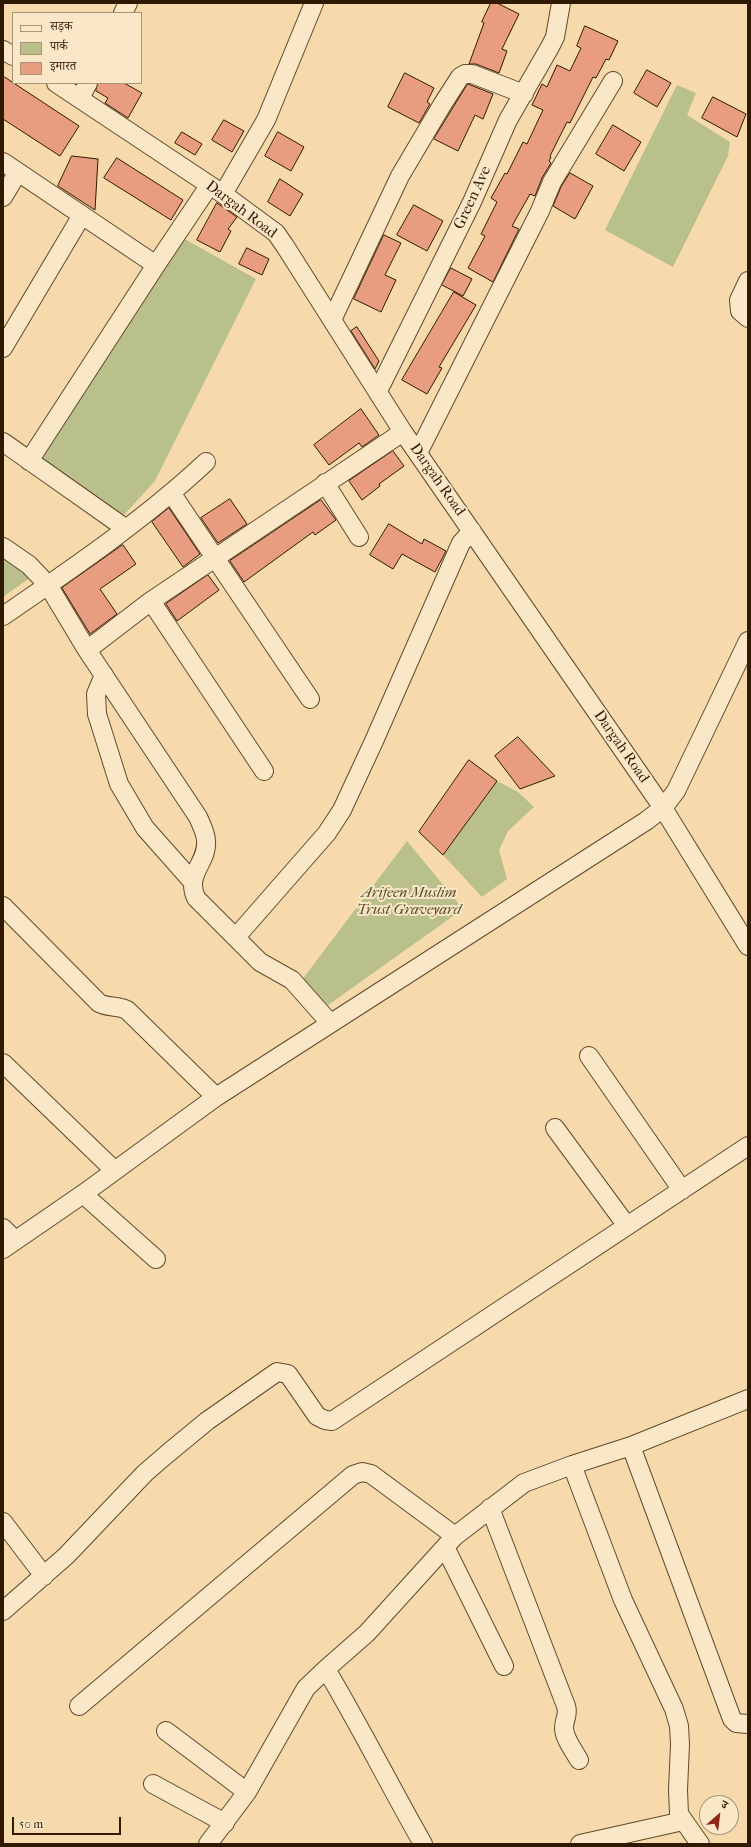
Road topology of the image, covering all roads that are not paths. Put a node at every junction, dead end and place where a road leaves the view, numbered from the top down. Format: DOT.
graph roads {
  1 [pos="128,3"];
  2 [pos="314,3"];
  3 [pos="561,3"];
  4 [pos="124,12"];
  5 [pos="613,81"];
  6 [pos="60,84"];
  7 [pos="84,90"];
  8 [pos="524,94"];
  9 [pos="3,162"];
  10 [pos="18,172"];
  11 [pos="216,190"];
  12 [pos="3,197"];
  13 [pos="82,215"];
  14 [pos="156,265"];
  15 [pos="748,281"];
  16 [pos="748,318"];
  17 [pos="332,320"];
  18 [pos="3,348"];
  19 [pos="378,391"];
  20 [pos="403,432"];
  21 [pos="3,442"];
  22 [pos="418,453"];
  23 [pos="29,461"];
  24 [pos="206,462"];
  25 [pos="325,484"];
  26 [pos="172,494"];
  27 [pos="125,528"];
  28 [pos="472,531"];
  29 [pos="358,537"];
  30 [pos="3,547"];
  31 [pos="215,558"];
  32 [pos="48,585"];
  33 [pos="150,601"];
  34 [pos="3,616"];
  35 [pos="748,641"];
  36 [pos="87,650"];
  37 [pos="104,675"];
  38 [pos="310,699"];
  39 [pos="264,771"];
  40 [pos="663,808"];
  41 [pos="192,881"];
  42 [pos="3,906"];
  43 [pos="236,937"];
  44 [pos="748,946"];
  45 [pos="330,1023"];
  46 [pos="588,1056"];
  47 [pos="3,1063"];
  48 [pos="216,1097"];
  49 [pos="555,1128"];
  50 [pos="748,1146"];
  51 [pos="114,1170"];
  52 [pos="682,1190"];
  53 [pos="83,1194"];
  54 [pos="627,1226"];
  55 [pos="7,1239"];
  56 [pos="156,1259"];
  57 [pos="748,1399"];
  58 [pos="631,1446"];
  59 [pos="572,1464"];
  60 [pos="490,1508"];
  61 [pos="3,1522"];
  62 [pos="450,1542"];
  63 [pos="44,1576"];
  64 [pos="3,1611"];
  65 [pos="504,1666"];
  66 [pos="326,1669"];
  67 [pos="79,1706"];
  68 [pos="748,1724"];
  69 [pos="166,1731"];
  70 [pos="579,1760"];
  71 [pos="153,1784"];
  72 [pos="247,1792"];
  73 [pos="683,1822"];
  74 [pos="225,1823"];
  75 [pos="208,1844"];
  76 [pos="423,1844"];
  77 [pos="580,1844"];
  78 [pos="700,1844"];
  1 -- 4 [label="street"];
  2 -- 11 [label="street"];
  3 -- 8 [label="street, Green Ave"];
  5 -- 22 [label="street"];
  6 -- 7 [label="street, Dargah Road"];
  7 -- 11 [label="street, Dargah Road"];
  8 -- 17 [label="street"];
  8 -- 19 [label="street, Green Ave"];
  9 -- 10 [label="street"];
  10 -- 12 [label="street"];
  10 -- 13 [label="street"];
  11 -- 14 [label="street"];
  11 -- 17 [label="street, Dargah Road"];
  13 -- 14 [label="street"];
  13 -- 18 [label="street"];
  14 -- 23 [label="street"];
  15 -- 16 [label="street"];
  17 -- 19 [label="street, Dargah Road"];
  19 -- 20 [label="street, Dargah Road"];
  20 -- 22 [label="street, Dargah Road"];
  20 -- 25 [label="street"];
  21 -- 23 [label="street"];
  22 -- 28 [label="street, Dargah Road"];
  23 -- 27 [label="street"];
  24 -- 26 [label="street"];
  25 -- 29 [label="street"];
  25 -- 31 [label="street"];
  26 -- 27 [label="street"];
  26 -- 31 [label="street"];
  27 -- 32 [label="street"];
  28 -- 40 [label="street, Dargah Road"];
  28 -- 43 [label="street"];
  30 -- 32 [label="street"];
  31 -- 33 [label="street"];
  31 -- 38 [label="street"];
  32 -- 34 [label="street"];
  32 -- 36 [label="street"];
  33 -- 36 [label="street"];
  33 -- 39 [label="street"];
  35 -- 40 [label="street"];
  36 -- 37 [label="street"];
  37 -- 41 [label="street"];
  37 -- 41 [label="street"];
  40 -- 44 [label="street, Dargah Road"];
  40 -- 45 [label="street"];
  41 -- 43 [label="street"];
  42 -- 48 [label="street"];
  43 -- 45 [label="street"];
  45 -- 48 [label="street"];
  46 -- 52 [label="street"];
  47 -- 51 [label="street"];
  48 -- 51 [label="street"];
  49 -- 54 [label="street"];
  50 -- 52 [label="street"];
  51 -- 53 [label="street"];
  52 -- 54 [label="street"];
  53 -- 55 [label="street"];
  53 -- 56 [label="street"];
  54 -- 63 [label="street"];
  57 -- 58 [label="street"];
  58 -- 59 [label="street"];
  58 -- 68 [label="street"];
  59 -- 60 [label="street"];
  59 -- 73 [label="street"];
  60 -- 62 [label="street"];
  60 -- 70 [label="street"];
  61 -- 63 [label="street"];
  62 -- 65 [label="street"];
  62 -- 66 [label="street"];
  62 -- 67 [label="street"];
  63 -- 64 [label="street"];
  66 -- 72 [label="street"];
  66 -- 76 [label="street"];
  69 -- 72 [label="street"];
  71 -- 74 [label="street"];
  72 -- 74 [label="street"];
  73 -- 77 [label="street"];
  73 -- 78 [label="street"];
  74 -- 75 [label="street"];
}
